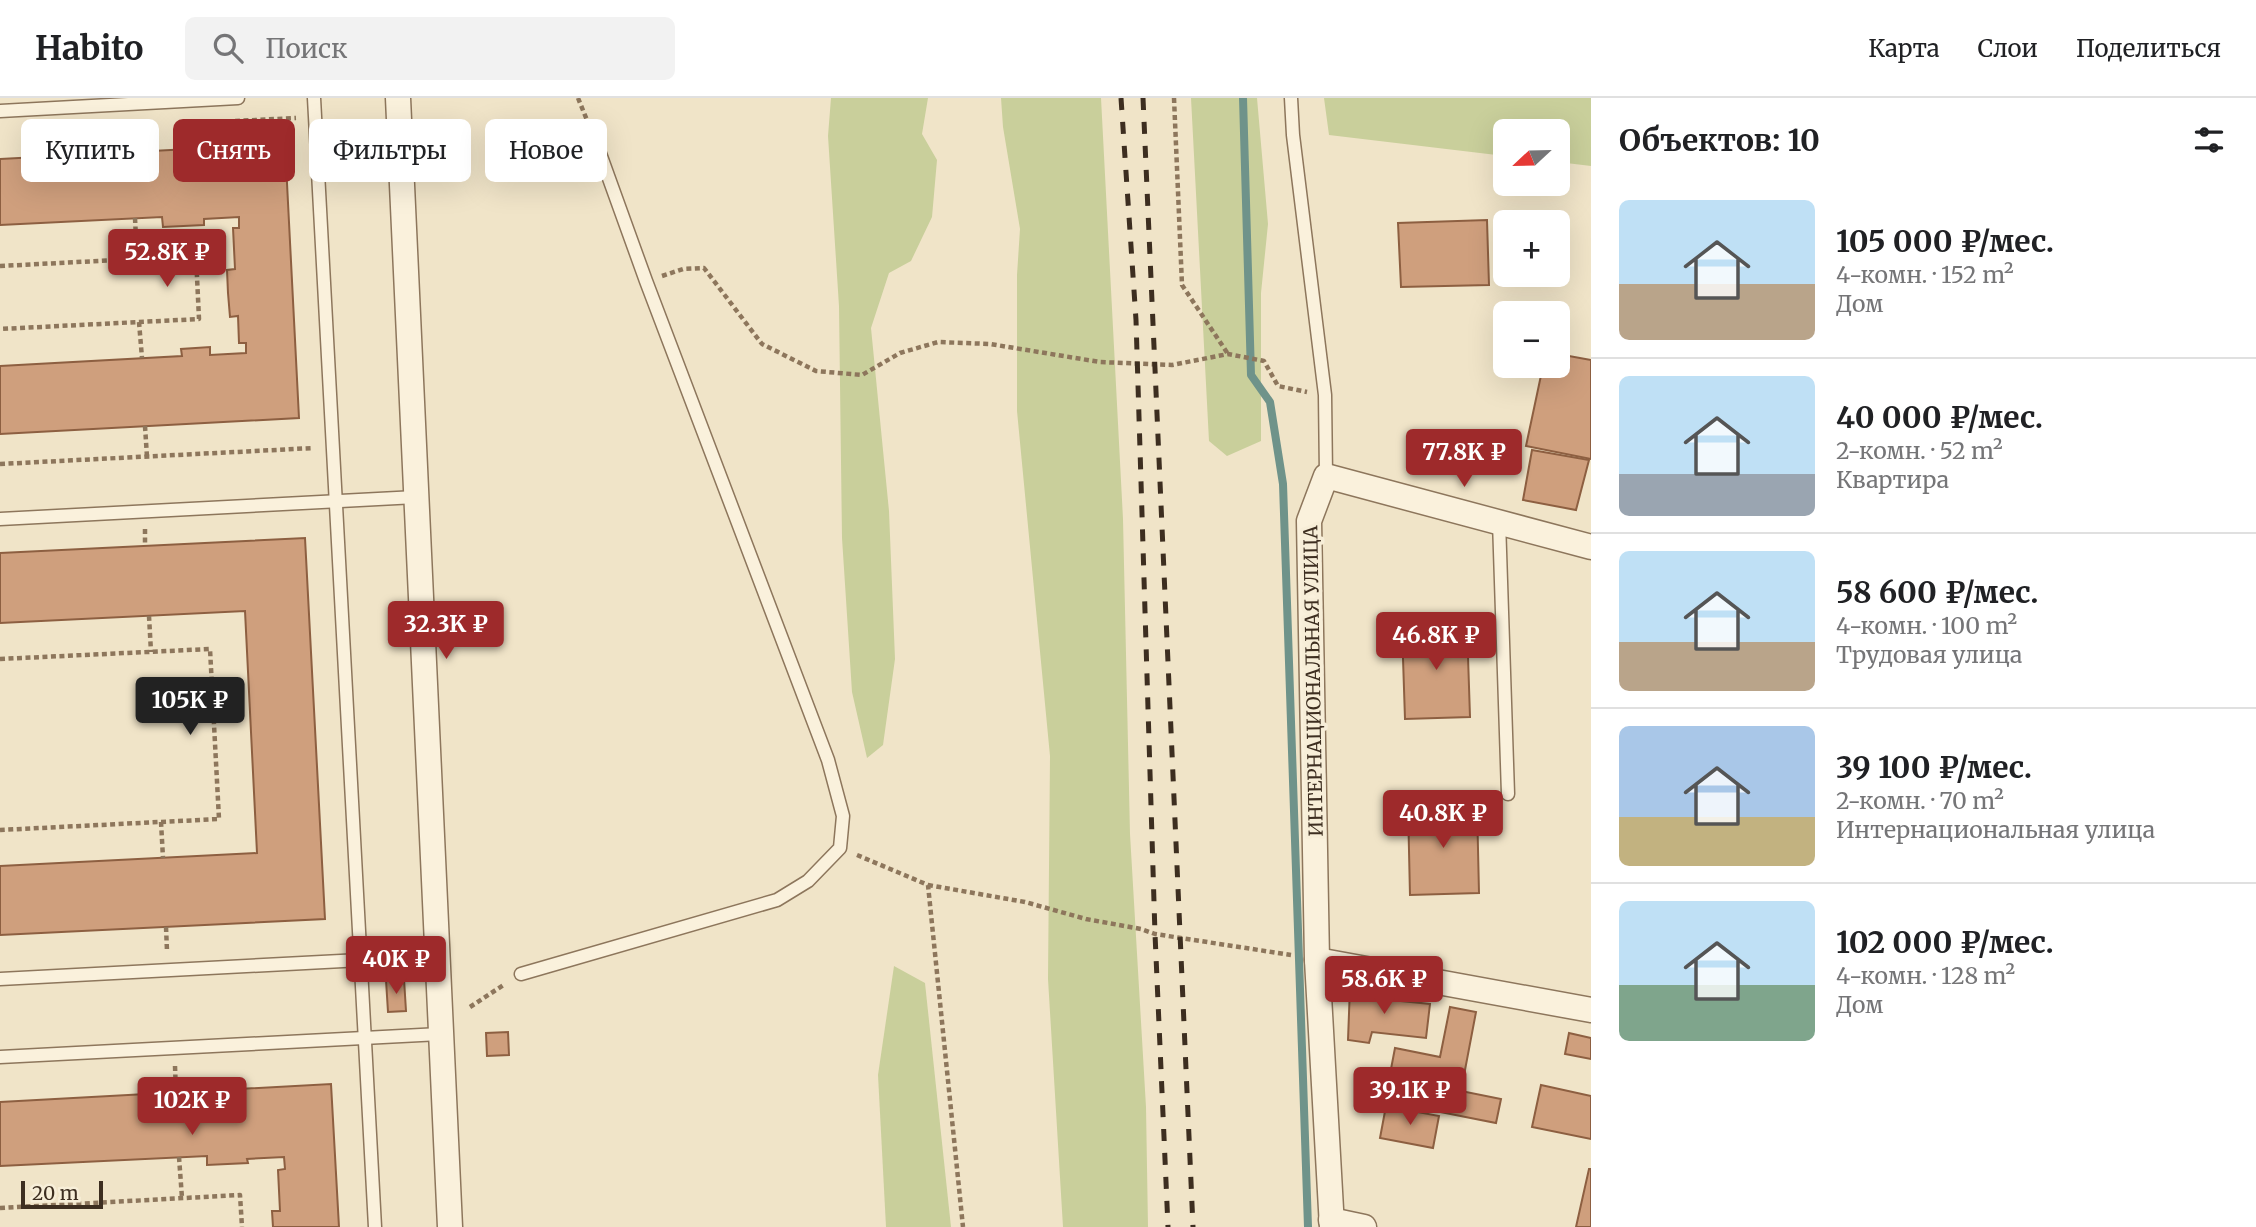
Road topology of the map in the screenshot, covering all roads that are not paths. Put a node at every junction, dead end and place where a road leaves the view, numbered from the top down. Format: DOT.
graph roads {
  1 [pos="238,98"];
  2 [pos="314,98"];
  3 [pos="398,98"];
  4 [pos="1291,98"];
  5 [pos="0,111"];
  6 [pos="607,173"];
  7 [pos="1326,476"];
  8 [pos="416,497"];
  9 [pos="336,501"];
  10 [pos="0,519"];
  11 [pos="1499,522"];
  12 [pos="1591,547"];
  13 [pos="1508,794"];
  14 [pos="437,956"];
  15 [pos="361,960"];
  16 [pos="1317,960"];
  17 [pos="521,974"];
  18 [pos="0,979"];
  19 [pos="1591,1010"];
  20 [pos="440,1034"];
  21 [pos="365,1038"];
  22 [pos="0,1057"];
  23 [pos="1331,1223"];
  24 [pos="375,1227"];
  25 [pos="450,1227"];
  26 [pos="1364,1227"];
  1 -- 5 [label="lane"];
  2 -- 9 [label="lane"];
  3 -- 8 [label="street"];
  4 -- 7 [label="lane, ИНТЕРНАЦИОНАЛЬНАЯ УЛИЦА"];
  6 -- 17 [label="lane"];
  7 -- 11 [label="street"];
  7 -- 16 [label="street, ИНТЕРНАЦИОНАЛЬНАЯ УЛИЦА"];
  8 -- 9 [label="lane"];
  8 -- 14 [label="street"];
  9 -- 10 [label="lane"];
  9 -- 15 [label="lane"];
  11 -- 12 [label="street"];
  11 -- 13 [label="lane"];
  14 -- 15 [label="lane"];
  14 -- 20 [label="street"];
  15 -- 18 [label="lane"];
  15 -- 21 [label="lane"];
  16 -- 19 [label="street"];
  16 -- 23 [label="street, ИНТЕРНАЦИОНАЛЬНАЯ УЛИЦА"];
  20 -- 21 [label="lane"];
  20 -- 25 [label="street"];
  21 -- 22 [label="lane"];
  21 -- 24 [label="lane"];
  23 -- 26 [label="street"];
}
